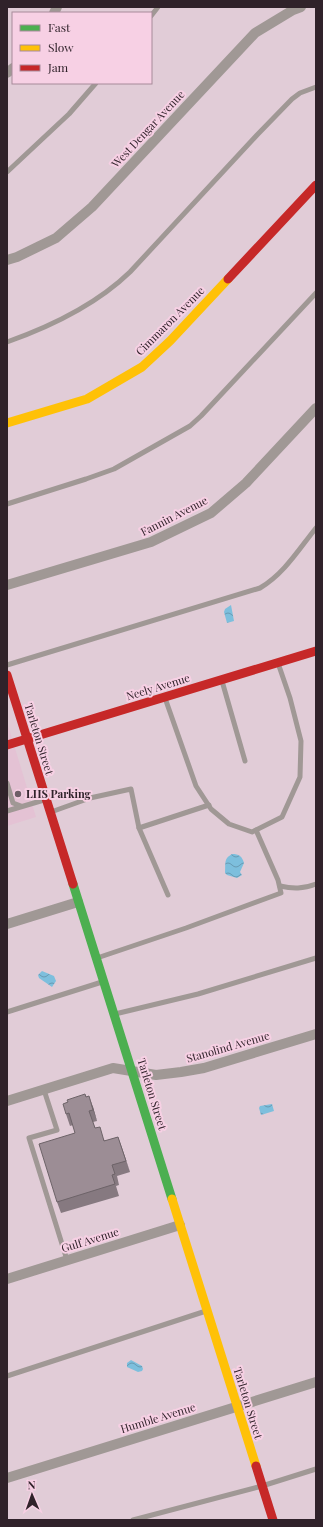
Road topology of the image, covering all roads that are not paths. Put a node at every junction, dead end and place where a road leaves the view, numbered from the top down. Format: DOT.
graph roads {
  1 [pos="301,7"];
  2 [pos="95,84"];
  3 [pos="316,87"];
  4 [pos="7,172"];
  5 [pos="316,185"];
  6 [pos="7,260"];
  7 [pos="316,293"];
  8 [pos="7,342"];
  9 [pos="316,408"];
  10 [pos="7,423"];
  11 [pos="7,504"];
  12 [pos="316,528"];
  13 [pos="7,585"];
  14 [pos="316,651"];
  15 [pos="278,663"];
  16 [pos="7,666"];
  17 [pos="7,675"];
  18 [pos="222,680"];
  19 [pos="164,697"];
  20 [pos="27,740"];
  21 [pos="7,745"];
  22 [pos="245,761"];
  23 [pos="7,783"];
  24 [pos="45,799"];
  25 [pos="209,805"];
  26 [pos="21,806"];
  27 [pos="7,811"];
  28 [pos="50,812"];
  29 [pos="139,828"];
  30 [pos="256,830"];
  31 [pos="316,884"];
  32 [pos="280,886"];
  33 [pos="168,895"];
  34 [pos="78,902"];
  35 [pos="7,924"];
  36 [pos="316,958"];
  37 [pos="96,959"];
  38 [pos="103,982"];
  39 [pos="7,1012"];
  40 [pos="114,1014"];
  41 [pos="316,1034"];
  42 [pos="132,1070"];
  43 [pos="44,1090"];
  44 [pos="7,1102"];
  45 [pos="180,1225"];
  46 [pos="67,1260"];
  47 [pos="7,1279"];
  48 [pos="207,1311"];
  49 [pos="7,1376"];
  50 [pos="316,1382"];
  51 [pos="237,1406"];
  52 [pos="316,1469"];
  53 [pos="7,1478"];
  54 [pos="262,1486"];
  55 [pos="133,1520"];
  56 [pos="273,1520"];
  1 -- 6 [label="street, West Dengar Avenue"];
  2 -- 4 [label="lane"];
  3 -- 8 [label="lane"];
  5 -- 10 [label="street, Cimmaron Avenue"];
  7 -- 11 [label="lane"];
  9 -- 13 [label="street, Fannin Avenue"];
  12 -- 16 [label="lane"];
  14 -- 15 [label="street, Neely Avenue"];
  15 -- 18 [label="street, Neely Avenue"];
  15 -- 30 [label="lane"];
  17 -- 20 [label="street, Tarleton Street"];
  18 -- 19 [label="street, Neely Avenue"];
  18 -- 22 [label="lane"];
  19 -- 20 [label="street, Neely Avenue"];
  19 -- 25 [label="lane"];
  20 -- 21 [label="street, Neely Avenue"];
  20 -- 24 [label="street, Tarleton Street"];
  23 -- 26 [label="lane"];
  24 -- 26 [label="lane"];
  24 -- 28 [label="street, Tarleton Street"];
  25 -- 29 [label="lane"];
  25 -- 30 [label="lane"];
  26 -- 27 [label="lane"];
  28 -- 29 [label="lane"];
  28 -- 34 [label="street, Tarleton Street"];
  29 -- 33 [label="lane"];
  30 -- 32 [label="lane"];
  31 -- 32 [label="lane"];
  32 -- 37 [label="lane"];
  34 -- 35 [label="street"];
  34 -- 37 [label="street, Tarleton Street"];
  36 -- 40 [label="lane"];
  37 -- 38 [label="street, Tarleton Street"];
  38 -- 39 [label="lane"];
  38 -- 40 [label="street, Tarleton Street"];
  40 -- 42 [label="street, Tarleton Street"];
  41 -- 42 [label="street, Stanolind Avenue"];
  42 -- 43 [label="street, Stanolind Avenue"];
  42 -- 45 [label="street, Tarleton Street"];
  43 -- 44 [label="street, Stanolind Avenue"];
  43 -- 46 [label="lane"];
  45 -- 46 [label="street, Gulf Avenue"];
  45 -- 48 [label="street, Tarleton Street"];
  46 -- 47 [label="street, Gulf Avenue"];
  48 -- 49 [label="lane"];
  48 -- 51 [label="street, Tarleton Street"];
  50 -- 51 [label="street, Humble Avenue"];
  51 -- 53 [label="street, Humble Avenue"];
  51 -- 54 [label="street, Tarleton Street"];
  52 -- 54 [label="lane"];
  54 -- 55 [label="lane"];
  54 -- 56 [label="street, Tarleton Street"];
}
